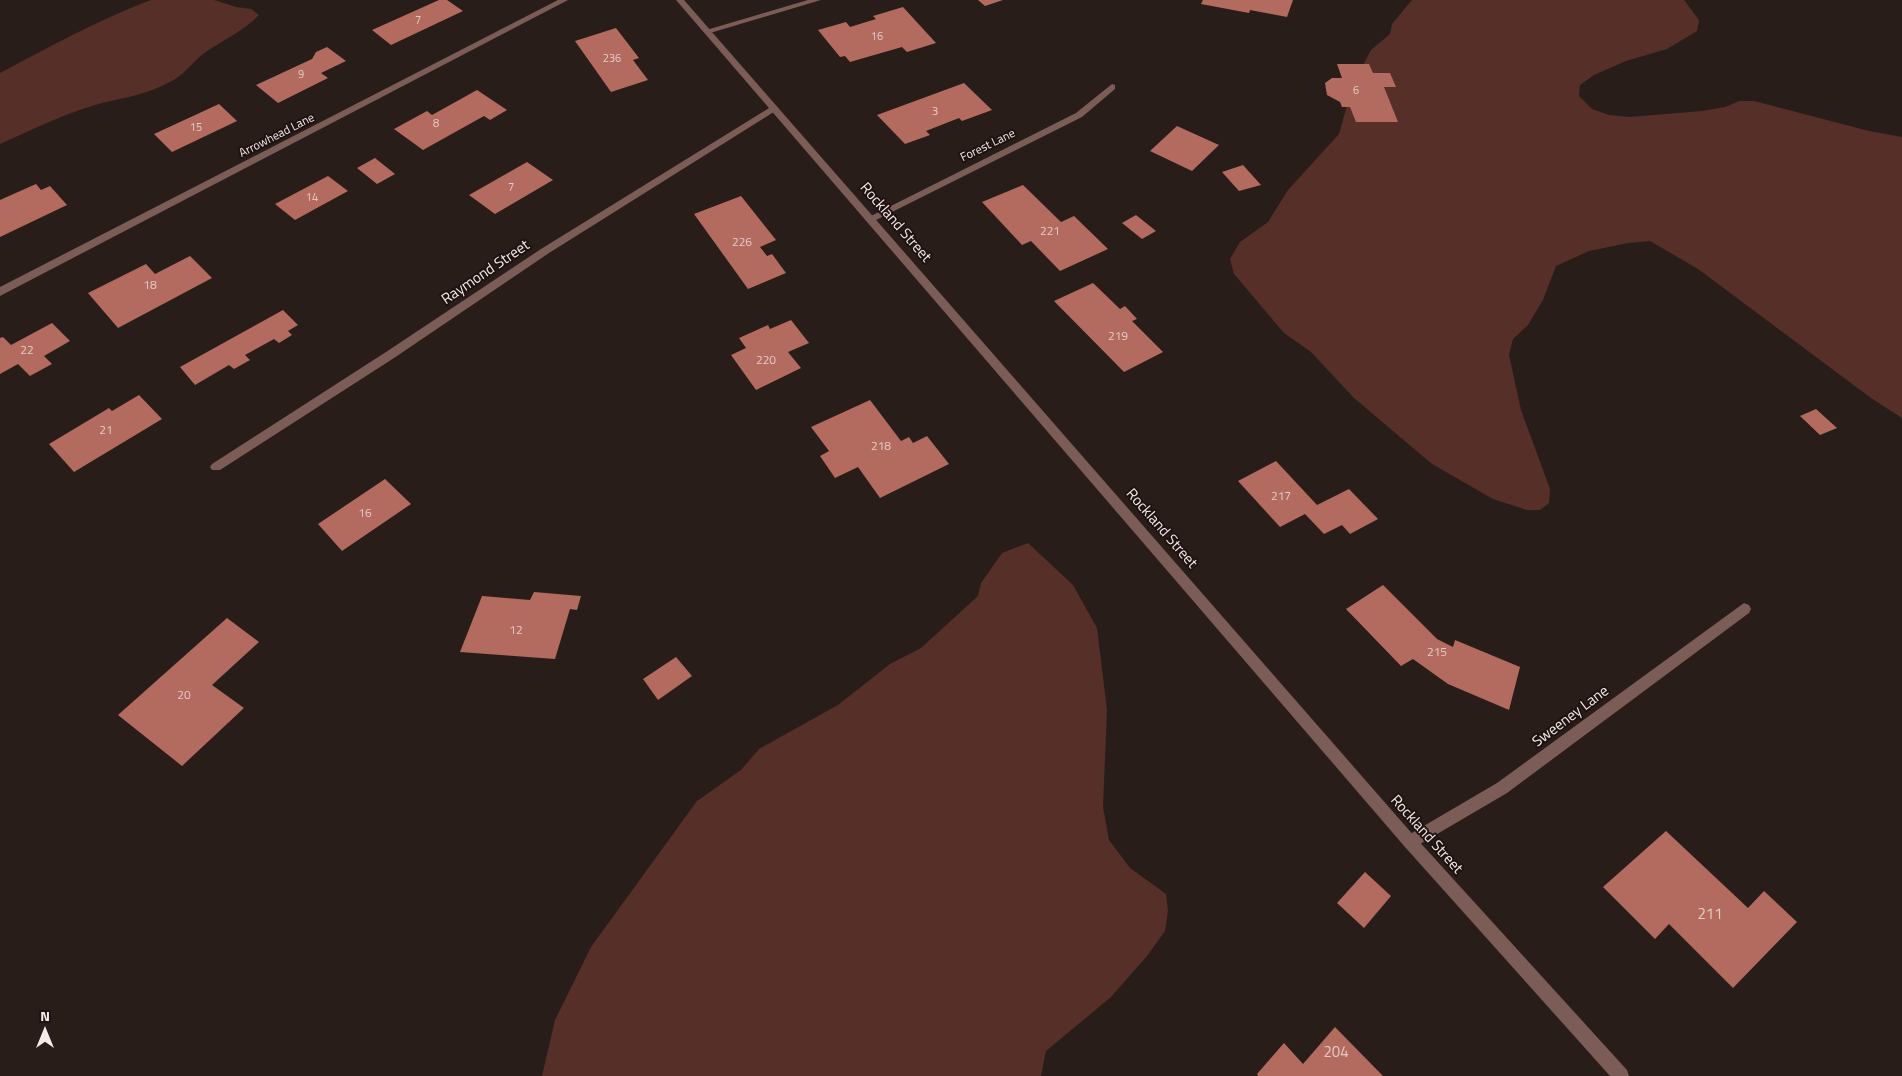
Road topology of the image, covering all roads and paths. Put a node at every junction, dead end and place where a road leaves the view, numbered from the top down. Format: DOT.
graph roads {
  1 [pos="564,0"];
  2 [pos="680,0"];
  3 [pos="817,0"];
  4 [pos="707,31"];
  5 [pos="1112,87"];
  6 [pos="774,108"];
  7 [pos="870,219"];
  8 [pos="0,292"];
  9 [pos="216,467"];
  10 [pos="1744,609"];
  11 [pos="1410,842"];
  12 [pos="1621,1076"];
  1 -- 8 [label="street, Arrowhead Lane"];
  2 -- 4 [label="street, Rockland Street"];
  3 -- 4 [label="street"];
  4 -- 6 [label="street, Rockland Street"];
  5 -- 7 [label="street, Forest Lane"];
  6 -- 7 [label="street, Rockland Street"];
  6 -- 9 [label="street, Raymond Street"];
  7 -- 11 [label="street, Rockland Street"];
  10 -- 11 [label="street, Sweeney Lane"];
  11 -- 12 [label="street, Rockland Street"];
}
